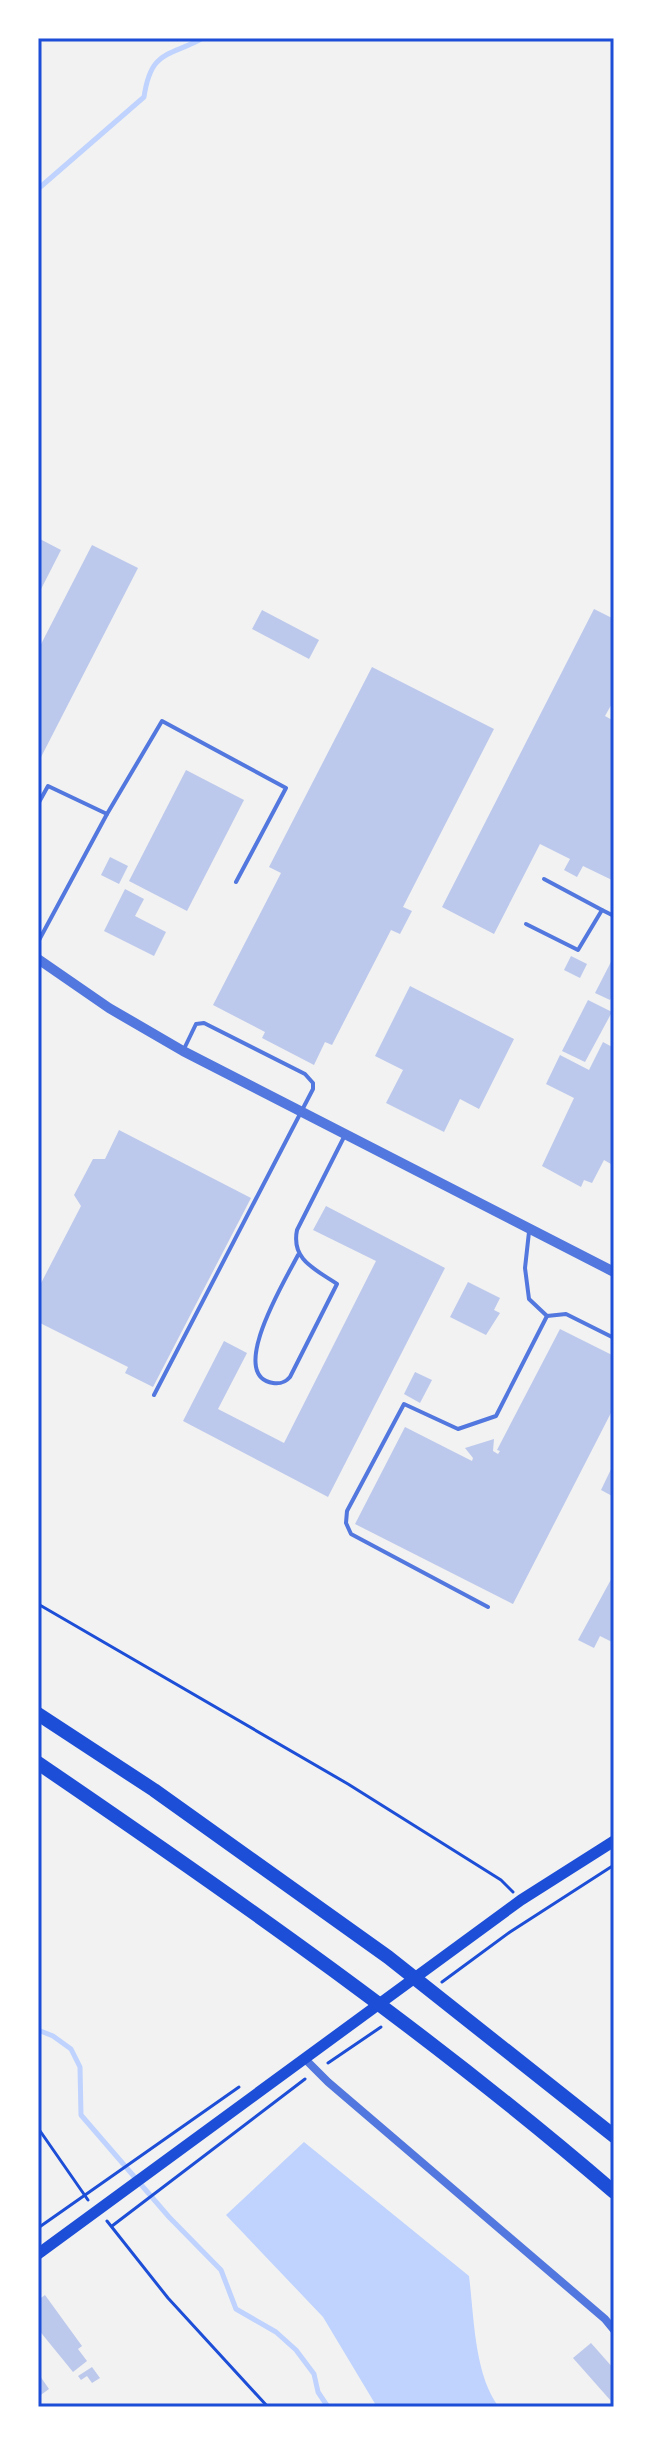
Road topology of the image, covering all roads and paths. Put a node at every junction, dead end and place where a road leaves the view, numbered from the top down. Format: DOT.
graph roads {
  1 [pos="38,804"];
  2 [pos="107,814"];
  3 [pos="544,879"];
  4 [pos="236,882"];
  5 [pos="602,910"];
  6 [pos="614,916"];
  7 [pos="526,924"];
  8 [pos="38,942"];
  9 [pos="38,959"];
  10 [pos="183,1051"];
  11 [pos="301,1113"];
  12 [pos="345,1135"];
  13 [pos="529,1230"];
  14 [pos="298,1255"];
  15 [pos="614,1272"];
  16 [pos="547,1316"];
  17 [pos="614,1338"];
  18 [pos="154,1395"];
  19 [pos="38,1604"];
  20 [pos="488,1607"];
  21 [pos="38,1714"];
  22 [pos="38,1763"];
  23 [pos="614,1841"];
  24 [pos="521,1900"];
  25 [pos="304,2058"];
  26 [pos="38,2128"];
  27 [pos="614,2136"];
  28 [pos="130,2163"];
  29 [pos="614,2192"];
  30 [pos="157,2193"];
  31 [pos="84,2195"];
  32 [pos="97,2211"];
  33 [pos="112,2226"];
  34 [pos="38,2228"];
  35 [pos="38,2254"];
  36 [pos="614,2330"];
  37 [pos="268,2407"];
  1 -- 2 [label="lane"];
  2 -- 4 [label="lane"];
  2 -- 8 [label="lane"];
  3 -- 5 [label="lane"];
  5 -- 6 [label="lane"];
  5 -- 7 [label="lane"];
  9 -- 10 [label="street"];
  10 -- 11 [label="street"];
  10 -- 11 [label="lane"];
  11 -- 12 [label="street"];
  11 -- 18 [label="lane"];
  12 -- 13 [label="street"];
  12 -- 14 [label="lane"];
  13 -- 15 [label="street"];
  13 -- 16 [label="lane"];
  14 -- 14 [label="lane"];
  16 -- 17 [label="lane"];
  16 -- 20 [label="lane"];
  19 -- 24 [label="path"];
  21 -- 27 [label="highway"];
  22 -- 29 [label="highway"];
  23 -- 24 [label="main road"];
  24 -- 25 [label="main road"];
  25 -- 32 [label="main road"];
  25 -- 36 [label="street"];
  26 -- 31 [label="path"];
  28 -- 31 [label="path"];
  30 -- 33 [label="path"];
  31 -- 32 [label="path"];
  31 -- 34 [label="path"];
  32 -- 33 [label="path"];
  32 -- 35 [label="main road"];
  33 -- 37 [label="path"];
}
